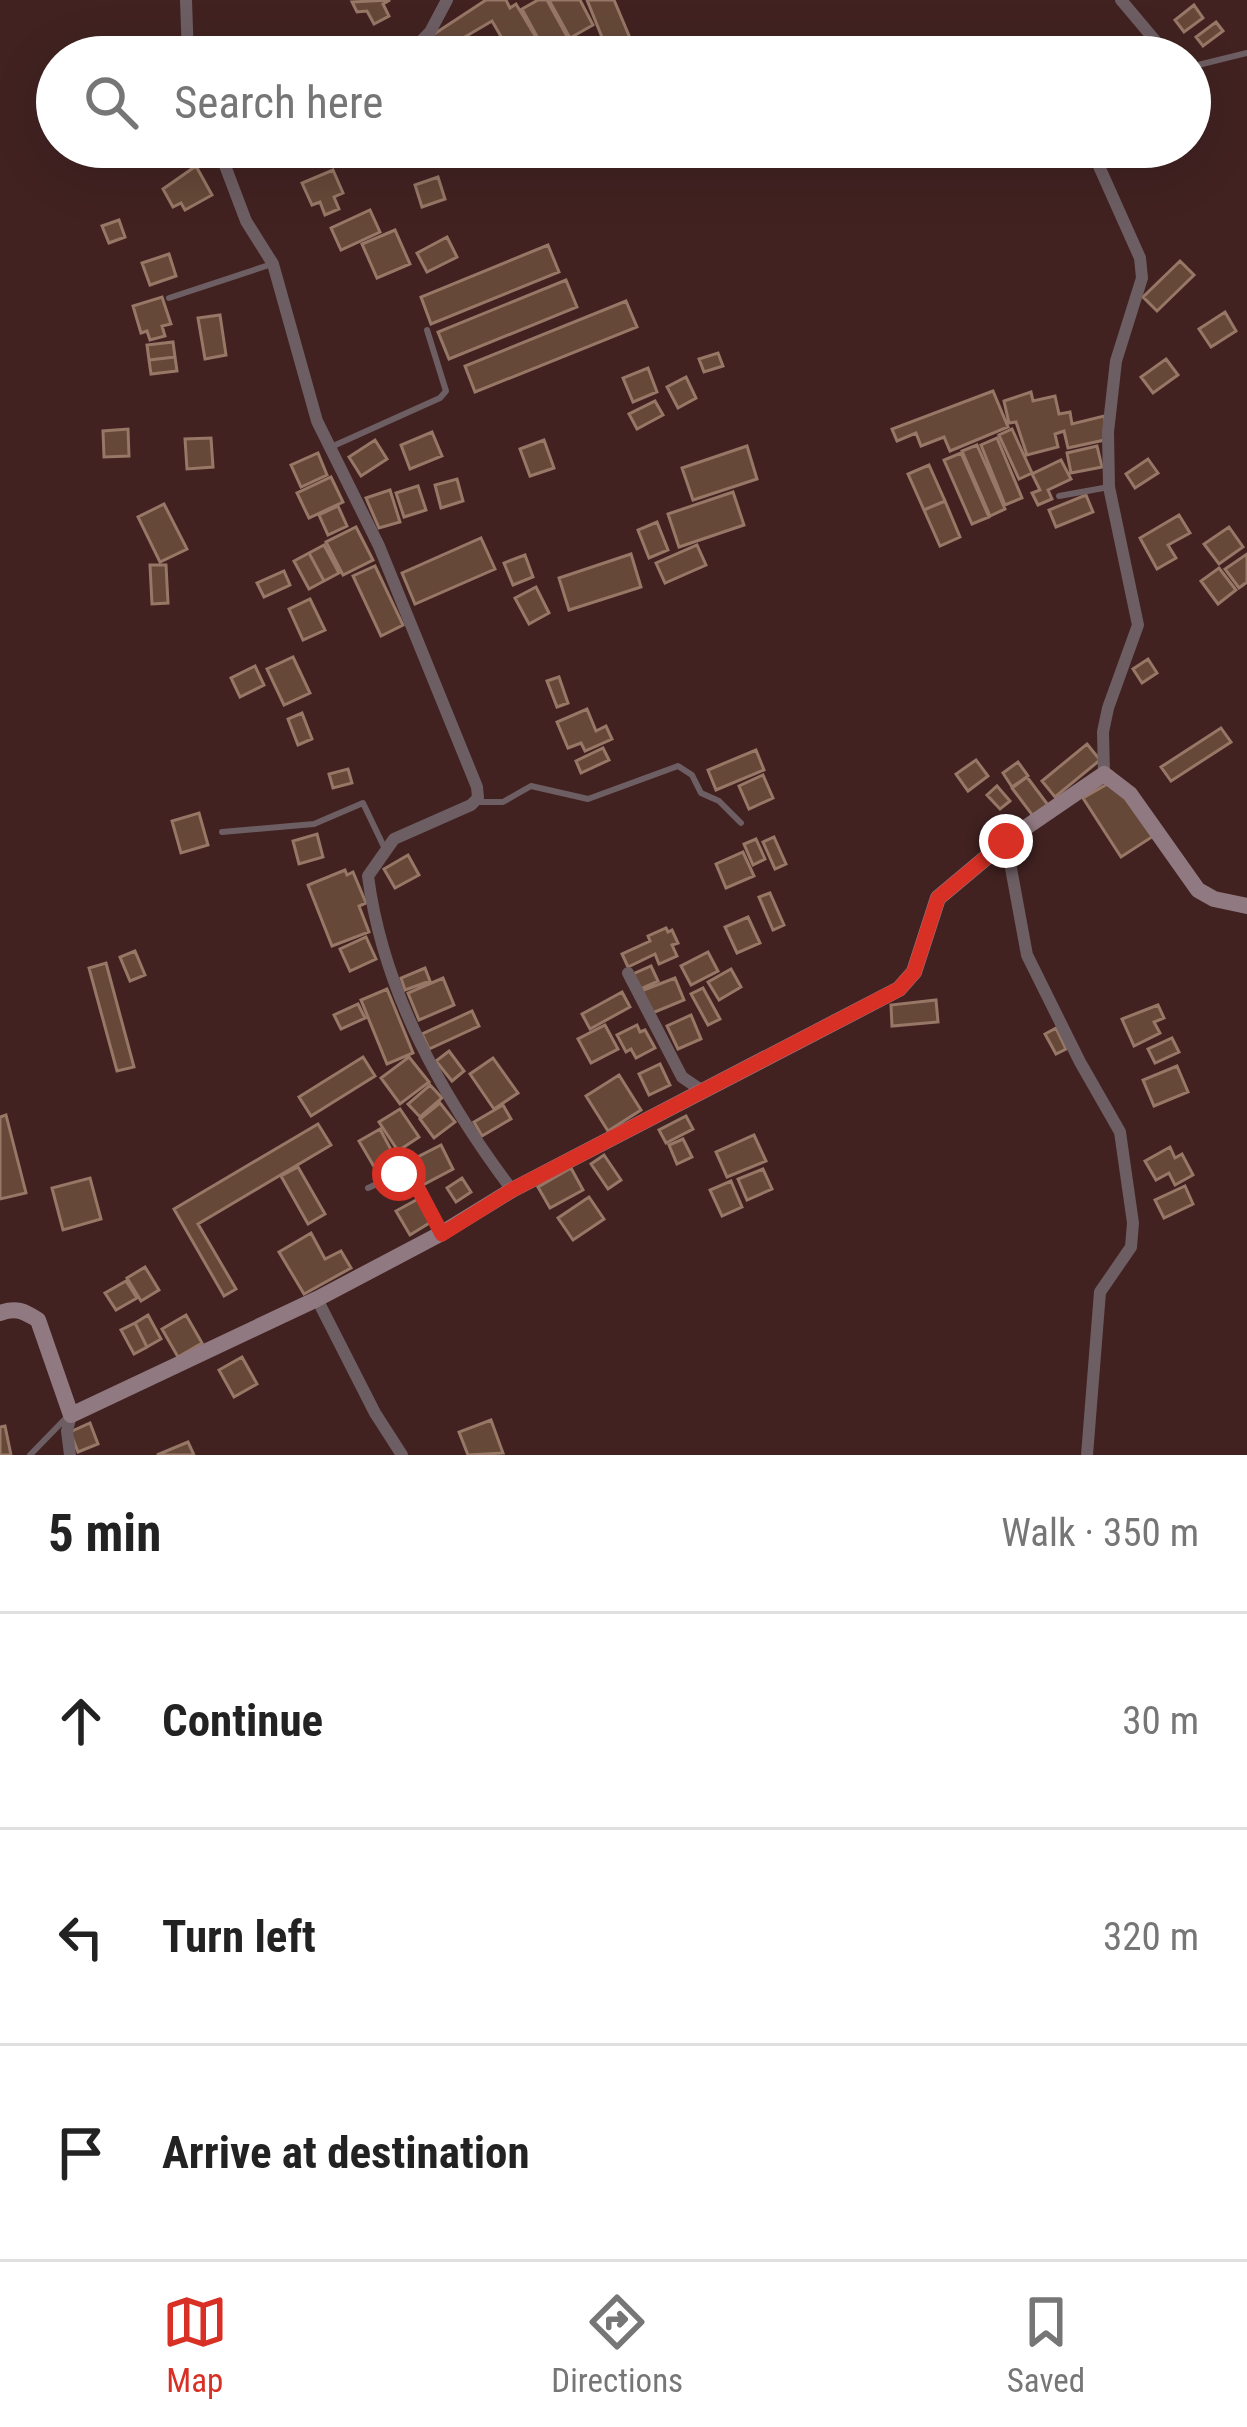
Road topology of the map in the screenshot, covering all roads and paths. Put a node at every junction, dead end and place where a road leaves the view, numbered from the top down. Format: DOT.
graph roads {
  1 [pos="186,0"];
  2 [pos="447,0"];
  3 [pos="1121,0"];
  4 [pos="187,36"];
  5 [pos="426,36"];
  6 [pos="1151,36"];
  7 [pos="1247,53"];
  8 [pos="1211,62"];
  9 [pos="226,168"];
  10 [pos="1100,168"];
  11 [pos="273,264"];
  12 [pos="169,298"];
  13 [pos="427,330"];
  14 [pos="331,447"];
  15 [pos="1109,487"];
  16 [pos="1058,496"];
  17 [pos="1104,774"];
  18 [pos="475,801"];
  19 [pos="741,824"];
  20 [pos="222,832"];
  21 [pos="1006,841"];
  22 [pos="385,849"];
  23 [pos="1247,906"];
  24 [pos="628,973"];
  25 [pos="704,1092"];
  26 [pos="368,1188"];
  27 [pos="512,1190"];
  28 [pos="442,1234"];
  29 [pos="317,1299"];
  30 [pos="0,1313"];
  31 [pos="71,1415"];
  32 [pos="30,1455"];
  33 [pos="70,1455"];
  34 [pos="402,1455"];
  35 [pos="1087,1455"];
  1 -- 4 [label="street"];
  2 -- 5 [label="street"];
  3 -- 6 [label="street"];
  7 -- 8 [label="lane"];
  9 -- 11 [label="street"];
  10 -- 15 [label="street"];
  11 -- 12 [label="lane"];
  11 -- 14 [label="street"];
  13 -- 14 [label="lane"];
  14 -- 18 [label="street"];
  15 -- 16 [label="lane"];
  15 -- 17 [label="street"];
  17 -- 21 [label="street"];
  17 -- 23 [label="street"];
  18 -- 19 [label="lane"];
  18 -- 22 [label="street"];
  20 -- 22 [label="lane"];
  21 -- 25 [label="street"];
  21 -- 35 [label="street"];
  22 -- 27 [label="street"];
  24 -- 25 [label="street"];
  25 -- 27 [label="street"];
  26 -- 28 [label="lane"];
  27 -- 28 [label="street"];
  28 -- 29 [label="street"];
  29 -- 31 [label="street"];
  29 -- 34 [label="street"];
  30 -- 31 [label="street"];
  31 -- 32 [label="lane"];
  31 -- 33 [label="street"];
}
